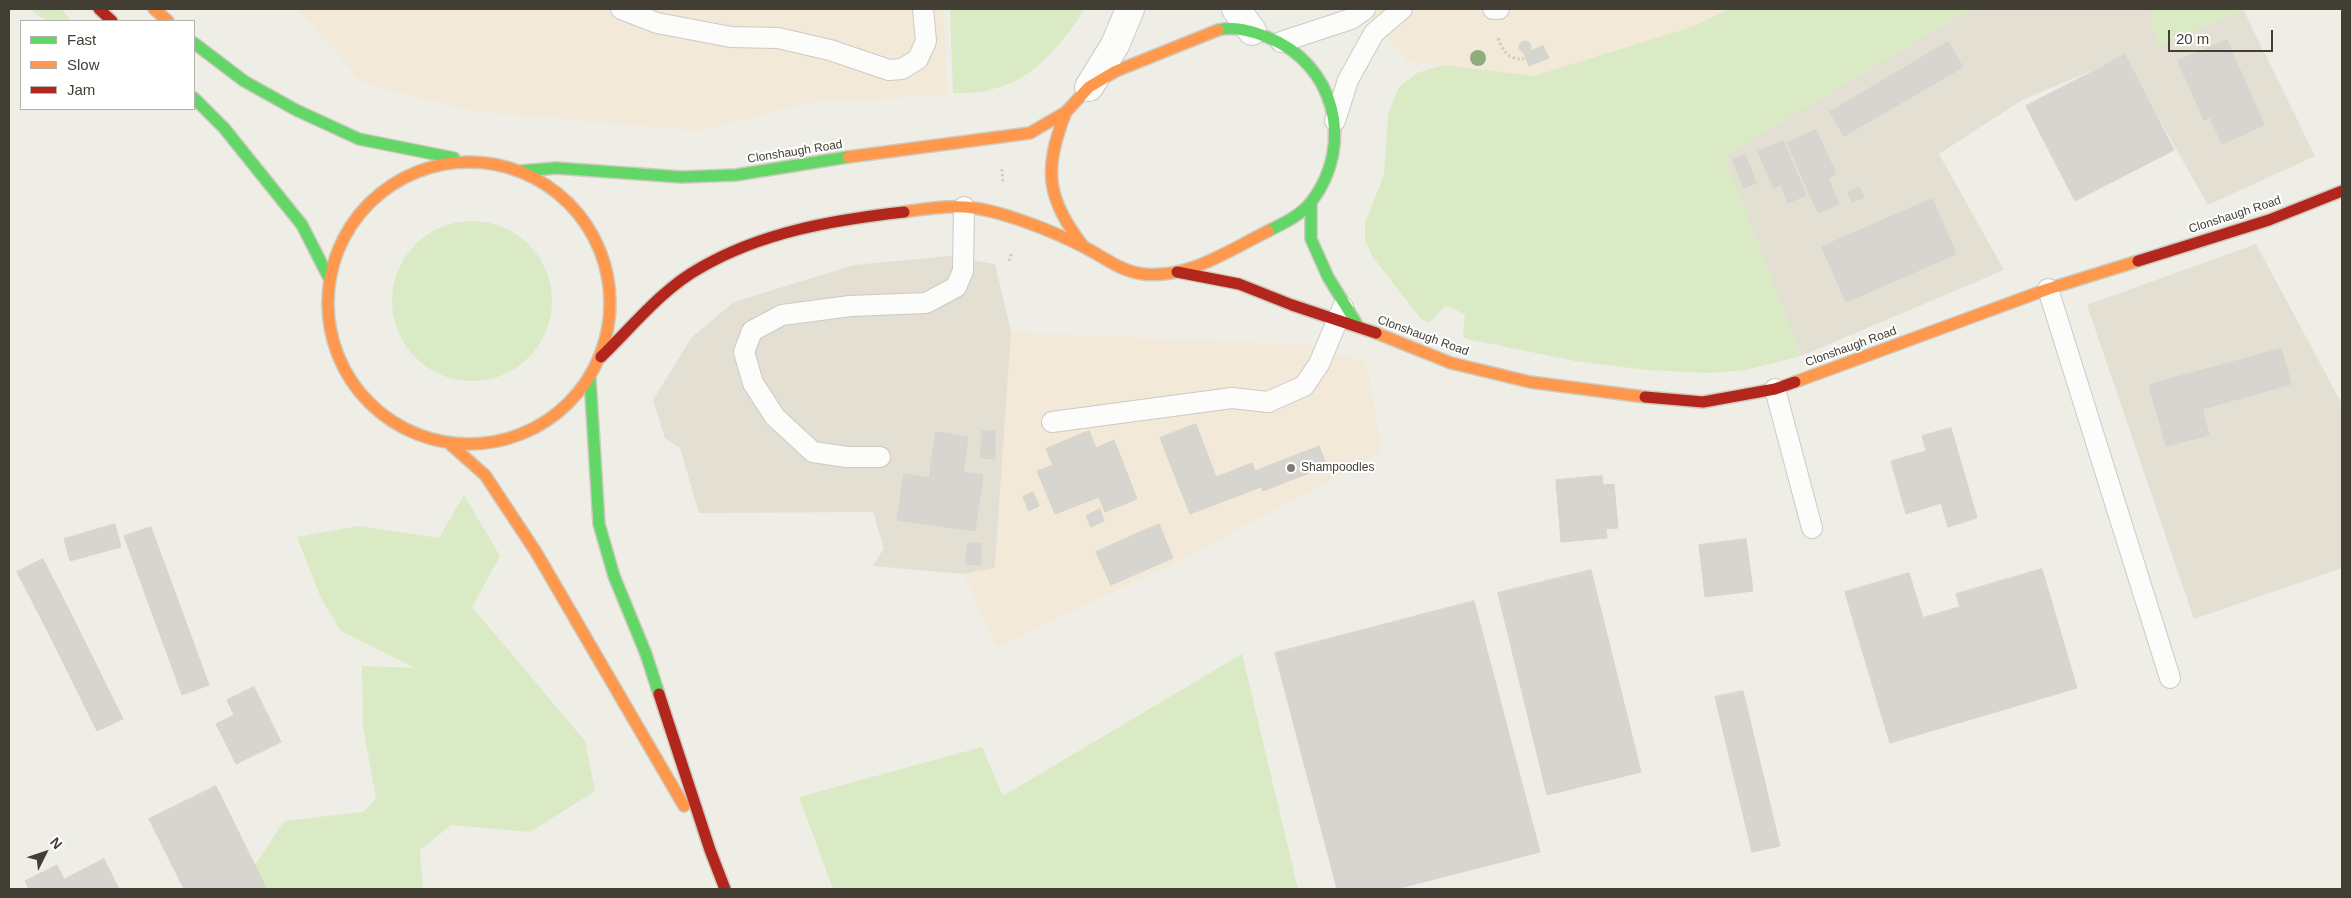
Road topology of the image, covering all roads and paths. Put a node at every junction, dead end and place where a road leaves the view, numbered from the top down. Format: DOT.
graph roads {
  1 [pos="99,9"];
  2 [pos="154,9"];
  3 [pos="621,9"];
  4 [pos="923,9"];
  5 [pos="1130,9"];
  6 [pos="1236,9"];
  7 [pos="1365,9"];
  8 [pos="1402,9"];
  9 [pos="1493,9"];
  10 [pos="1499,9"];
  11 [pos="111,20"];
  12 [pos="167,20"];
  13 [pos="1252,31"];
  14 [pos="1281,42"];
  15 [pos="195,44"];
  16 [pos="1089,87"];
  17 [pos="195,99"];
  18 [pos="1066,112"];
  19 [pos="1335,121"];
  20 [pos="469,161"];
  21 [pos="522,171"];
  22 [pos="2342,191"];
  23 [pos="1310,202"];
  24 [pos="964,207"];
  25 [pos="1085,248"];
  26 [pos="1177,272"];
  27 [pos="329,278"];
  28 [pos="2048,289"];
  29 [pos="1341,312"];
  30 [pos="1358,326"];
  31 [pos="600,357"];
  32 [pos="590,379"];
  33 [pos="1775,389"];
  34 [pos="1052,422"];
  35 [pos="451,444"];
  36 [pos="880,457"];
  37 [pos="1812,528"];
  38 [pos="2170,678"];
  39 [pos="710,850"];
  40 [pos="725,889"];
  1 -- 11 [label="street"];
  2 -- 12 [label="street"];
  3 -- 4 [label="lane"];
  5 -- 16 [label="street"];
  6 -- 13 [label="street"];
  7 -- 14 [label="lane"];
  8 -- 19 [label="lane"];
  9 -- 10 [label="lane"];
  13 -- 14 [label="street, Clonshaugh Road"];
  13 -- 16 [label="street, Clonshaugh Road"];
  14 -- 19 [label="street, Clonshaugh Road"];
  15 -- 20 [label="street"];
  16 -- 18 [label="street, Clonshaugh Road"];
  17 -- 27 [label="street"];
  18 -- 21 [label="street, Clonshaugh Road"];
  18 -- 25 [label="street, Clonshaugh Road"];
  19 -- 23 [label="street, Clonshaugh Road"];
  20 -- 21 [label="street"];
  20 -- 27 [label="street"];
  21 -- 31 [label="street"];
  22 -- 28 [label="street, Clonshaugh Road"];
  23 -- 26 [label="street, Clonshaugh Road"];
  23 -- 29 [label="street, Clonshaugh Road"];
  24 -- 25 [label="street, Clonshaugh Road"];
  24 -- 31 [label="street, Clonshaugh Road"];
  24 -- 36 [label="lane"];
  25 -- 26 [label="street, Clonshaugh Road"];
  26 -- 29 [label="street, Clonshaugh Road"];
  27 -- 35 [label="street"];
  28 -- 33 [label="street, Clonshaugh Road"];
  28 -- 38 [label="lane"];
  29 -- 30 [label="street, Clonshaugh Road"];
  29 -- 30 [label="street, Clonshaugh Road"];
  29 -- 34 [label="lane"];
  30 -- 33 [label="street, Clonshaugh Road"];
  31 -- 32 [label="street"];
  32 -- 35 [label="street"];
  32 -- 39 [label="street"];
  33 -- 37 [label="lane"];
  35 -- 39 [label="street"];
  39 -- 40 [label="street"];
}
